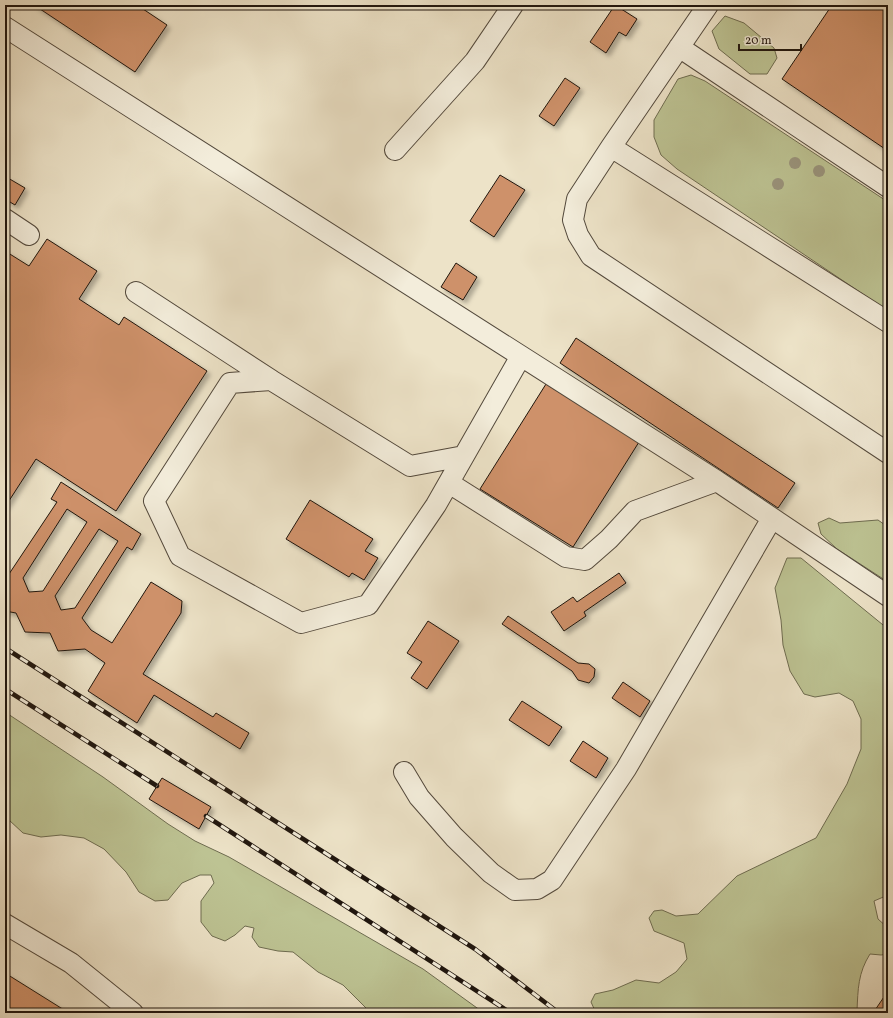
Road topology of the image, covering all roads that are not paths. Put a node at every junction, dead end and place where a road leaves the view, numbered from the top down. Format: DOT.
graph roads {
  1 [pos="513,5"];
  2 [pos="708,5"];
  3 [pos="5,27"];
  4 [pos="679,47"];
  5 [pos="611,147"];
  6 [pos="395,150"];
  7 [pos="888,187"];
  8 [pos="5,219"];
  9 [pos="29,235"];
  10 [pos="136,292"];
  11 [pos="888,322"];
  12 [pos="521,356"];
  13 [pos="271,380"];
  14 [pos="888,453"];
  15 [pos="464,456"];
  16 [pos="718,481"];
  17 [pos="449,483"];
  18 [pos="772,518"];
  19 [pos="888,596"];
  20 [pos="404,772"];
  21 [pos="5,924"];
  22 [pos="133,1013"];
  1 -- 6 [label="lane"];
  2 -- 4 [label="lane"];
  3 -- 12 [label="lane"];
  4 -- 5 [label="lane"];
  4 -- 7 [label="lane"];
  5 -- 11 [label="lane"];
  5 -- 14 [label="lane"];
  8 -- 9 [label="lane"];
  10 -- 13 [label="lane"];
  12 -- 15 [label="lane"];
  12 -- 16 [label="lane"];
  13 -- 15 [label="lane"];
  13 -- 17 [label="lane"];
  15 -- 17 [label="lane"];
  16 -- 17 [label="lane"];
  16 -- 18 [label="lane"];
  18 -- 19 [label="lane"];
  18 -- 20 [label="lane"];
  21 -- 22 [label="lane"];
}
